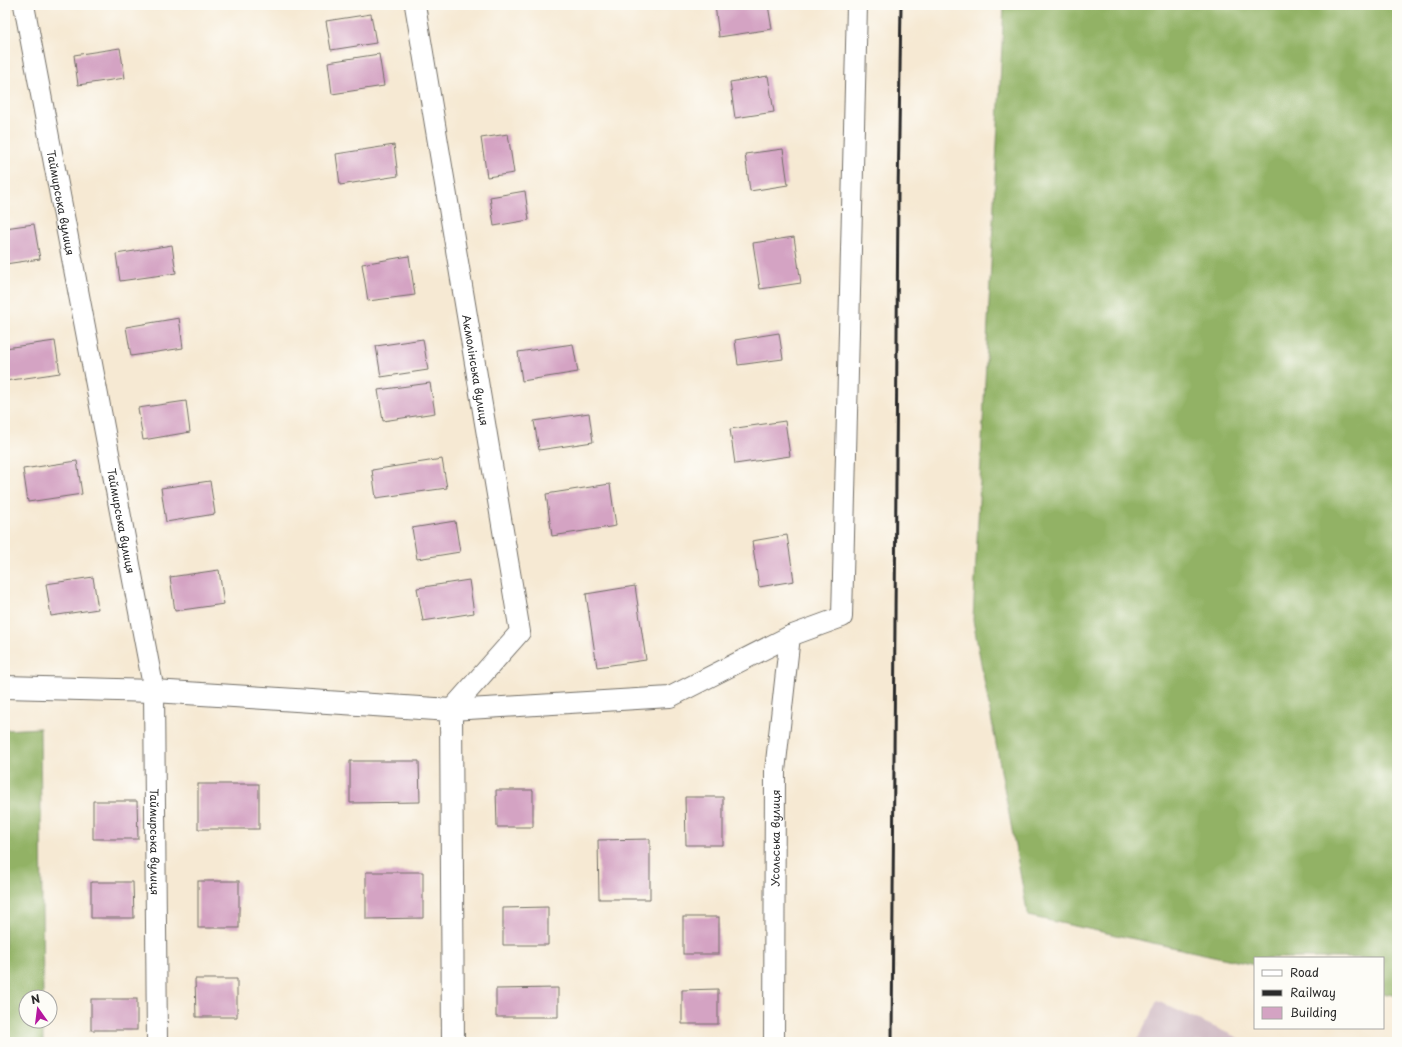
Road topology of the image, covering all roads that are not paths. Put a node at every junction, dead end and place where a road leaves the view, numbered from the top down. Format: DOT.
graph roads {
  1 [pos="24,5"];
  2 [pos="415,5"];
  3 [pos="857,5"];
  4 [pos="790,636"];
  5 [pos="5,686"];
  6 [pos="154,691"];
  7 [pos="451,710"];
  8 [pos="157,1042"];
  9 [pos="454,1042"];
  10 [pos="774,1042"];
  1 -- 6 [label="street, Таймирська вулиця"];
  2 -- 7 [label="street, Акмолiнська вулиця"];
  3 -- 4 [label="street"];
  4 -- 7 [label="street"];
  4 -- 10 [label="street, Усольська вулиця"];
  5 -- 6 [label="main road"];
  6 -- 7 [label="main road"];
  6 -- 8 [label="street, Таймирська вулиця"];
  7 -- 9 [label="main road"];
}
